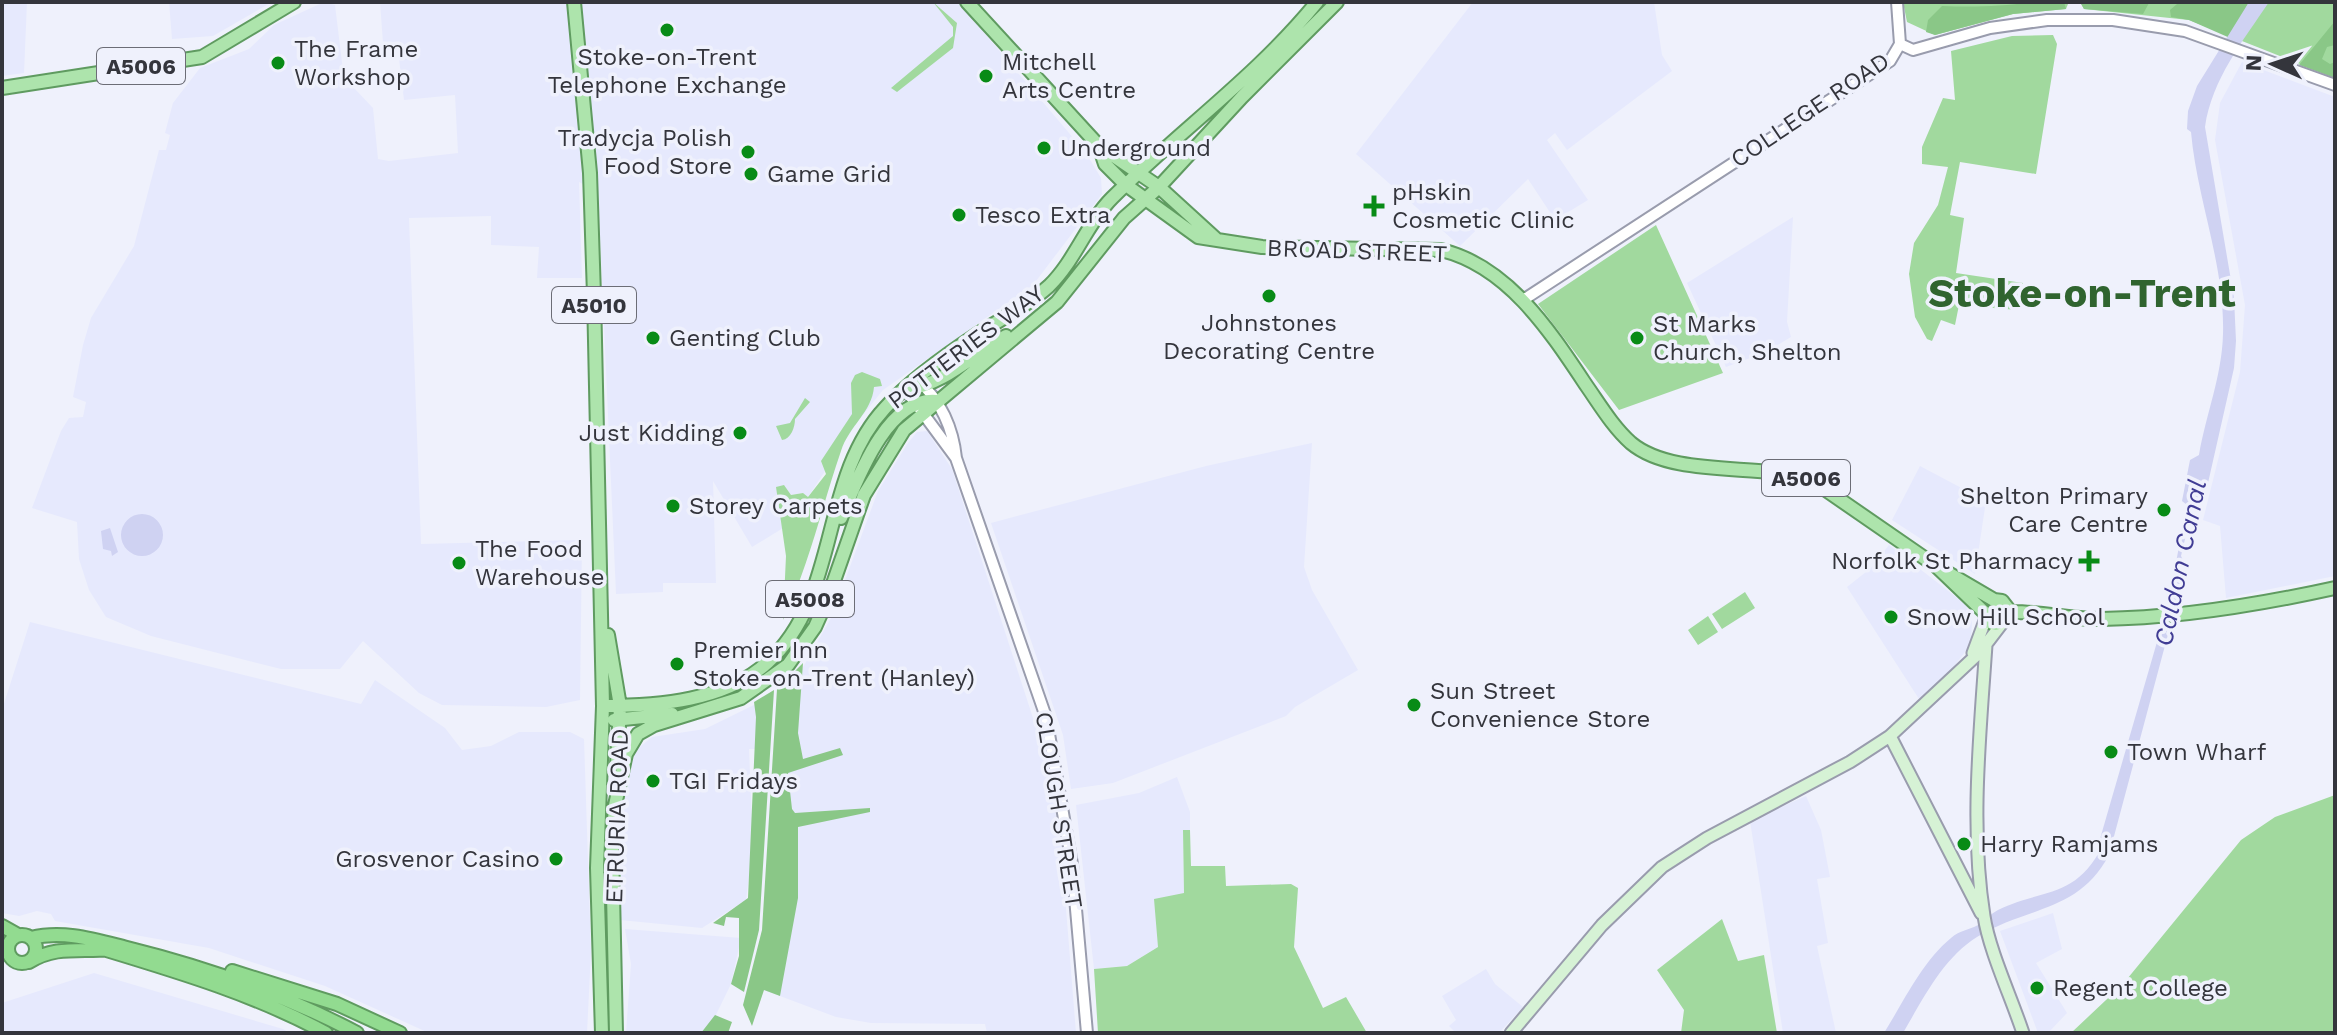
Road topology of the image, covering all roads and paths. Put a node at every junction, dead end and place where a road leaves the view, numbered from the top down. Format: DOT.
graph roads {
  1 [pos="294,2"];
  2 [pos="574,2"];
  3 [pos="967,2"];
  4 [pos="1317,2"];
  5 [pos="1337,2"];
  6 [pos="1897,2"];
  7 [pos="1900,44"];
  8 [pos="2335,85"];
  9 [pos="2,88"];
  10 [pos="1099,146"];
  11 [pos="1140,172"];
  12 [pos="1126,185"];
  13 [pos="1159,187"];
  14 [pos="1145,200"];
  15 [pos="1216,239"];
  16 [pos="1523,300"];
  17 [pos="1025,326"];
  18 [pos="921,383"];
  19 [pos="905,389"];
  20 [pos="936,401"];
  21 [pos="920,406"];
  22 [pos="956,458"];
  23 [pos="1936,566"];
  24 [pos="2335,588"];
  25 [pos="1994,600"];
  26 [pos="601,601"];
  27 [pos="809,603"];
  28 [pos="1985,615"];
  29 [pos="2006,617"];
  30 [pos="1986,644"];
  31 [pos="1972,657"];
  32 [pos="1958,672"];
  33 [pos="1980,695"];
  34 [pos="603,706"];
  35 [pos="711,709"];
  36 [pos="620,712"];
  37 [pos="603,722"];
  38 [pos="1890,736"];
  39 [pos="614,810"];
  40 [pos="1978,859"];
  41 [pos="1957,865"];
  42 [pos="1984,916"];
  43 [pos="2,926"];
  44 [pos="24,936"];
  45 [pos="124,947"];
  46 [pos="5,949"];
  47 [pos="103,949"];
  48 [pos="186,961"];
  49 [pos="29,962"];
  50 [pos="326,1033"];
  51 [pos="357,1033"];
  52 [pos="400,1033"];
  53 [pos="602,1033"];
  54 [pos="616,1033"];
  55 [pos="1087,1033"];
  56 [pos="1511,1033"];
  57 [pos="2023,1033"];
  1 -- 9 [label="main road, A5006"];
  2 -- 26 [label="main road, ETRURIA ROAD / A5010"];
  3 -- 10 [label="main road, BROAD STREET / A5006"];
  4 -- 11 [label="main road, POTTERIES WAY / A5008"];
  5 -- 13 [label="main road, A5008"];
  6 -- 7 [label="street"];
  7 -- 8 [label="street, COLLEGE ROAD"];
  7 -- 16 [label="street, COLLEGE ROAD"];
  10 -- 11 [label="main road, BROAD STREET / A5006"];
  10 -- 12 [label="main road, BROAD STREET / A5006"];
  11 -- 12 [label="main road, POTTERIES WAY / A5008"];
  11 -- 13 [label="main road, BROAD STREET / A5006"];
  12 -- 14 [label="main road, BROAD STREET / A5006"];
  12 -- 18 [label="main road, POTTERIES WAY / A5008"];
  13 -- 14 [label="main road, A5008"];
  13 -- 15 [label="main road, BROAD STREET / A5006"];
  14 -- 15 [label="main road, BROAD STREET / A5006"];
  14 -- 17 [label="main road, POTTERIES WAY / A5008"];
  15 -- 16 [label="main road, BROAD STREET / A5006"];
  16 -- 23 [label="main road, BROAD STREET / A5006"];
  17 -- 18 [label="main road, A5008"];
  17 -- 20 [label="main road, POTTERIES WAY / A5008"];
  18 -- 19 [label="main road, POTTERIES WAY / A5008"];
  18 -- 20 [label="street, CLOUGH STREET"];
  19 -- 21 [label="street, CLOUGH STREET"];
  19 -- 27 [label="main road, POTTERIES WAY / A5008"];
  20 -- 21 [label="main road"];
  20 -- 22 [label="street, CLOUGH STREET"];
  21 -- 22 [label="street, CLOUGH STREET"];
  21 -- 27 [label="main road, A5008"];
  21 -- 35 [label="main road, POTTERIES WAY / A5008"];
  22 -- 55 [label="street, CLOUGH STREET"];
  23 -- 25 [label="main road, A5006"];
  23 -- 28 [label="main road, A5006"];
  24 -- 29 [label="main road"];
  25 -- 28 [label="main road"];
  25 -- 29 [label="main road"];
  26 -- 34 [label="main road, ETRURIA ROAD / A5010"];
  26 -- 36 [label="main road, ETRURIA ROAD / A5010"];
  27 -- 36 [label="main road, POTTERIES WAY / A5008"];
  28 -- 29 [label="main road"];
  28 -- 31 [label="main road"];
  29 -- 30 [label="main road"];
  30 -- 31 [label="main road"];
  30 -- 33 [label="main road"];
  31 -- 32 [label="main road"];
  32 -- 33 [label="main road"];
  32 -- 38 [label="main road"];
  33 -- 40 [label="main road"];
  34 -- 36 [label="main road"];
  34 -- 37 [label="main road, ETRURIA ROAD / A5010"];
  35 -- 36 [label="main road"];
  35 -- 39 [label="main road, POTTERIES WAY / A5008"];
  36 -- 37 [label="main road"];
  36 -- 39 [label="main road, ETRURIA ROAD / A5010"];
  37 -- 53 [label="main road, ETRURIA ROAD / A5010"];
  38 -- 41 [label="main road"];
  38 -- 56 [label="main road"];
  39 -- 54 [label="main road, ETRURIA ROAD / A5010"];
  40 -- 41 [label="main road"];
  40 -- 42 [label="main road"];
  41 -- 42 [label="main road"];
  42 -- 57 [label="main road"];
  43 -- 44 [label="highway"];
  44 -- 45 [label="highway"];
  44 -- 46 [label="highway"];
  44 -- 49 [label="highway"];
  45 -- 47 [label="highway"];
  45 -- 48 [label="highway"];
  46 -- 49 [label="highway"];
  47 -- 49 [label="highway"];
  47 -- 50 [label="highway"];
  48 -- 51 [label="highway"];
  48 -- 52 [label="highway"];
}
